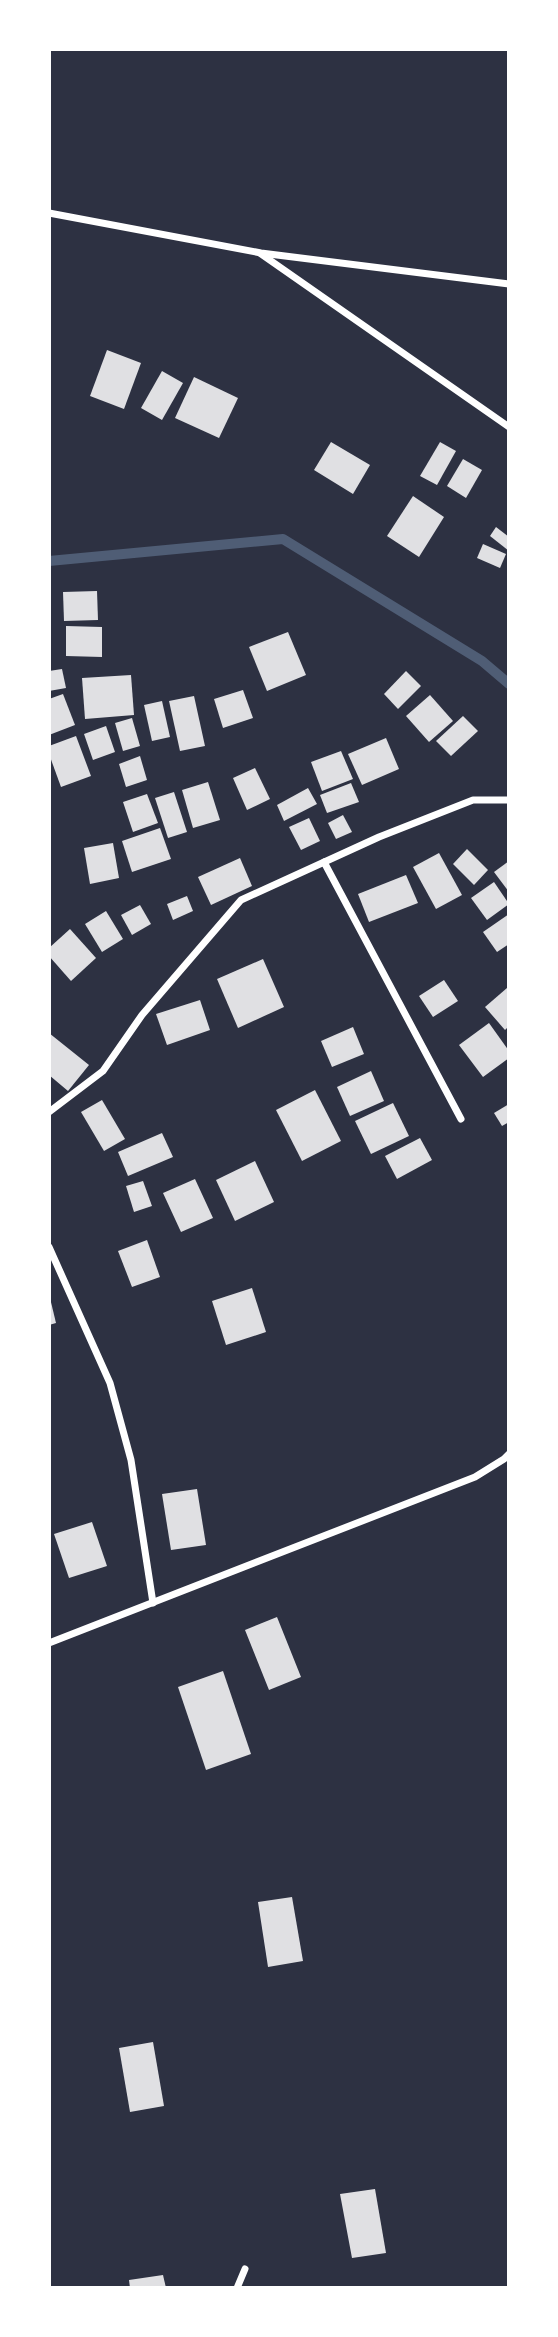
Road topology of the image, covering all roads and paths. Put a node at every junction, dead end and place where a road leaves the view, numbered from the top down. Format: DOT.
graph roads {
  1 [pos="49,213"];
  2 [pos="261,253"];
  3 [pos="509,284"];
  4 [pos="509,427"];
  5 [pos="509,800"];
  6 [pos="324,862"];
  7 [pos="49,1112"];
  8 [pos="461,1119"];
  9 [pos="49,1247"];
  10 [pos="507,1459"];
  11 [pos="153,1603"];
  12 [pos="49,1643"];
  13 [pos="245,2269"];
  14 [pos="237,2288"];
  1 -- 2 [label="street"];
  2 -- 3 [label="street"];
  2 -- 4 [label="street"];
  5 -- 6 [label="street"];
  6 -- 7 [label="street"];
  6 -- 8 [label="street"];
  9 -- 11 [label="street"];
  10 -- 11 [label="street"];
  11 -- 12 [label="street"];
  13 -- 14 [label="street"];
}
